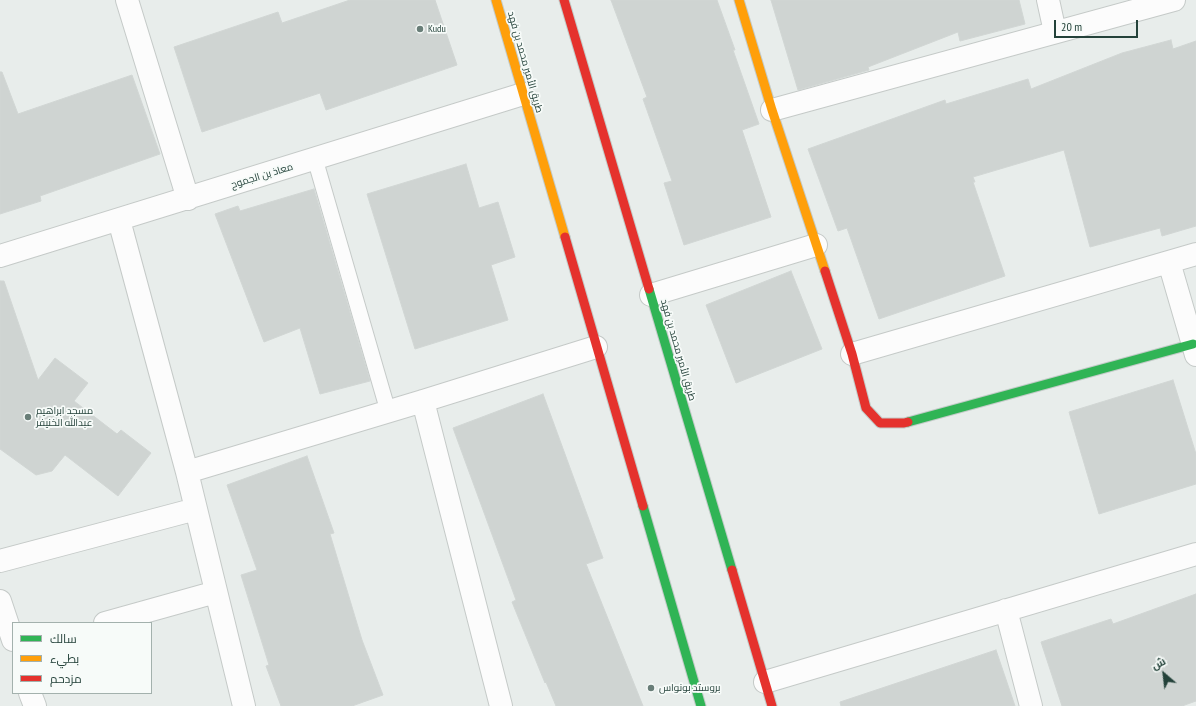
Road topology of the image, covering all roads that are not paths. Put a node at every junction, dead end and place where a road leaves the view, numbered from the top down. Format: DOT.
graph roads {
  1 [pos="127,0"];
  2 [pos="496,0"];
  3 [pos="564,0"];
  4 [pos="739,0"];
  5 [pos="1048,0"];
  6 [pos="1174,0"];
  7 [pos="1055,32"];
  8 [pos="523,94"];
  9 [pos="772,110"];
  10 [pos="315,159"];
  11 [pos="188,199"];
  12 [pos="119,220"];
  13 [pos="816,245"];
  14 [pos="1196,254"];
  15 [pos="0,256"];
  16 [pos="1169,262"];
  17 [pos="651,295"];
  18 [pos="596,347"];
  19 [pos="1194,349"];
  20 [pos="852,354"];
  21 [pos="423,401"];
  22 [pos="388,411"];
  23 [pos="187,472"];
  24 [pos="196,509"];
  25 [pos="1196,554"];
  26 [pos="0,560"];
  27 [pos="216,592"];
  28 [pos="0,601"];
  29 [pos="1006,610"];
  30 [pos="109,622"];
  31 [pos="12,637"];
  32 [pos="765,682"];
  33 [pos="30,694"];
  34 [pos="34,706"];
  35 [pos="244,706"];
  36 [pos="501,706"];
  37 [pos="701,706"];
  38 [pos="772,706"];
  39 [pos="1031,706"];
  1 -- 11 [label="street"];
  2 -- 8 [label="main road, طريق الأمير محمد بن فهد"];
  3 -- 17 [label="main road, طريق الأمير محمد بن فهد"];
  4 -- 9 [label="main road"];
  5 -- 7 [label="street"];
  6 -- 7 [label="street"];
  7 -- 9 [label="street"];
  8 -- 10 [label="street, معاذ بن الجموح"];
  8 -- 18 [label="main road, طريق الأمير محمد بن فهد"];
  9 -- 13 [label="main road"];
  10 -- 11 [label="street, معاذ بن الجموح"];
  10 -- 22 [label="lane"];
  11 -- 12 [label="street, معاذ بن الجموح"];
  12 -- 15 [label="street, معاذ بن الجموح"];
  12 -- 23 [label="street"];
  13 -- 17 [label="street"];
  13 -- 20 [label="main road"];
  14 -- 16 [label="street"];
  16 -- 19 [label="street"];
  16 -- 20 [label="street"];
  17 -- 32 [label="main road, طريق الأمير محمد بن فهد"];
  18 -- 21 [label="street"];
  18 -- 37 [label="main road, طريق الأمير محمد بن فهد"];
  19 -- 20 [label="main road"];
  21 -- 22 [label="street"];
  21 -- 36 [label="street"];
  22 -- 23 [label="street"];
  23 -- 24 [label="street"];
  24 -- 26 [label="street"];
  24 -- 27 [label="street"];
  25 -- 29 [label="street"];
  27 -- 30 [label="street"];
  27 -- 35 [label="street"];
  28 -- 31 [label="street"];
  29 -- 32 [label="street"];
  29 -- 39 [label="street"];
  32 -- 38 [label="main road, طريق الأمير محمد بن فهد"];
  33 -- 34 [label="street"];
}
